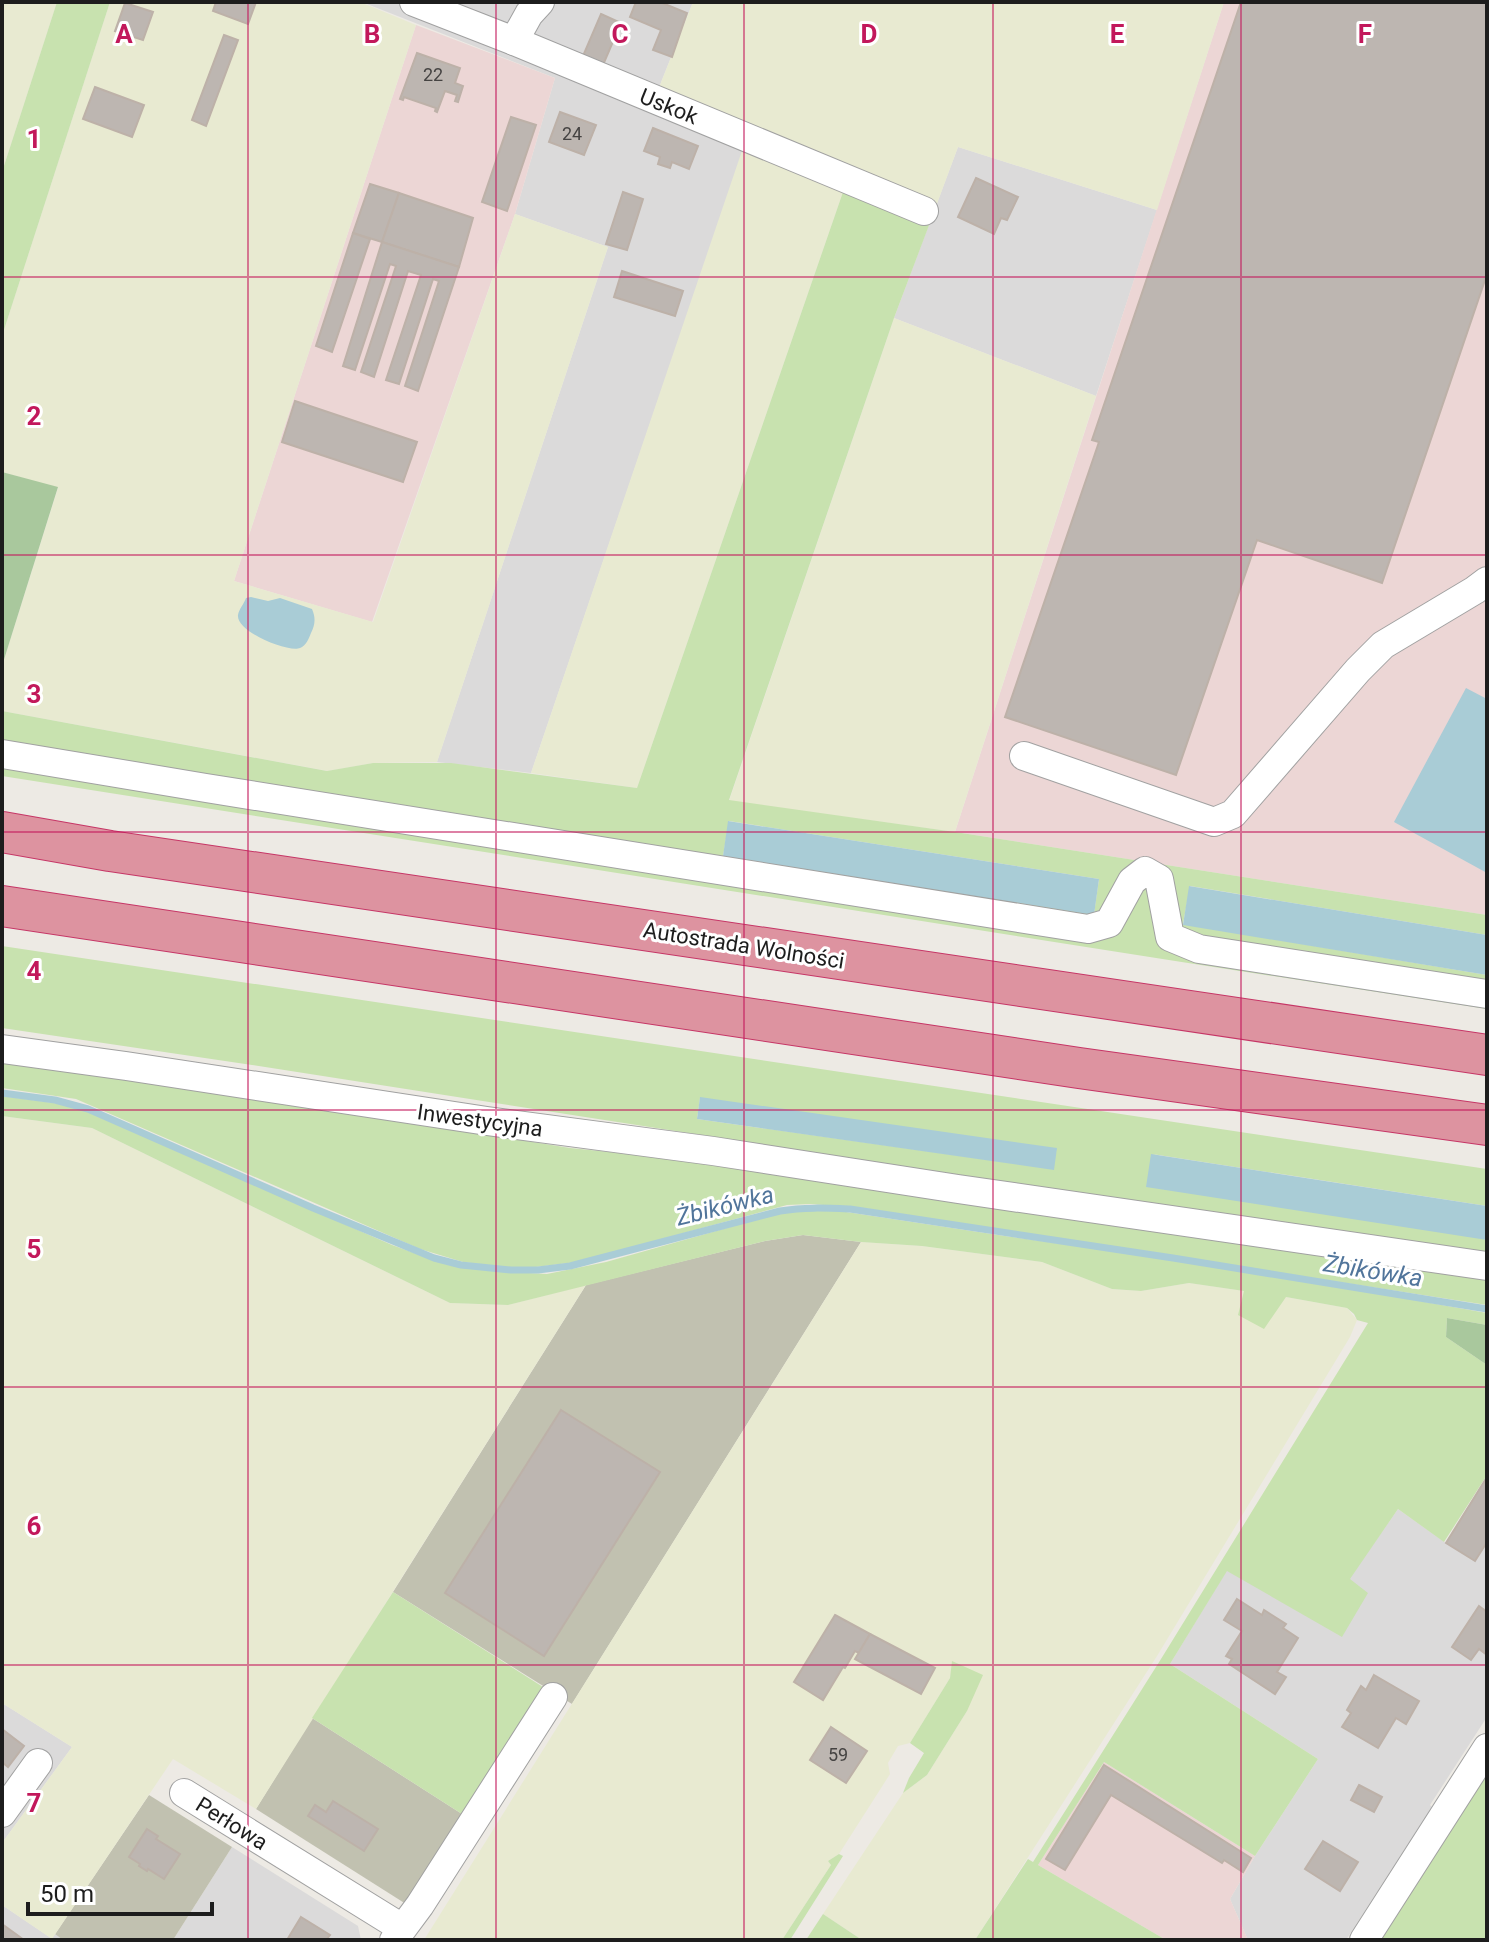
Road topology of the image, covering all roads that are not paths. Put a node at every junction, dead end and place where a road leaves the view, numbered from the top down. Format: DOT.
graph roads {
  1 [pos="414,2"];
  2 [pos="540,2"];
  3 [pos="514,41"];
  4 [pos="924,211"];
  5 [pos="1487,581"];
  6 [pos="2,754"];
  7 [pos="1024,756"];
  8 [pos="2,832"];
  9 [pos="2,906"];
  10 [pos="1487,994"];
  11 [pos="2,1049"];
  12 [pos="1487,1055"];
  13 [pos="1487,1125"];
  14 [pos="1487,1266"];
  15 [pos="553,1697"];
  16 [pos="1487,1748"];
  17 [pos="38,1763"];
  18 [pos="184,1793"];
  19 [pos="2,1813"];
  20 [pos="398,1934"];
  21 [pos="1364,1940"];
  1 -- 3 [label="street, Uskok"];
  2 -- 3 [label="street"];
  3 -- 4 [label="street, Uskok"];
  5 -- 7 [label="street"];
  6 -- 10 [label="street"];
  8 -- 12 [label="highway, Autostrada Wolności"];
  9 -- 13 [label="highway"];
  11 -- 14 [label="street, Inwestycyjna"];
  15 -- 20 [label="street"];
  16 -- 21 [label="street"];
  17 -- 19 [label="street"];
  18 -- 20 [label="street, Perłowa"];
}
